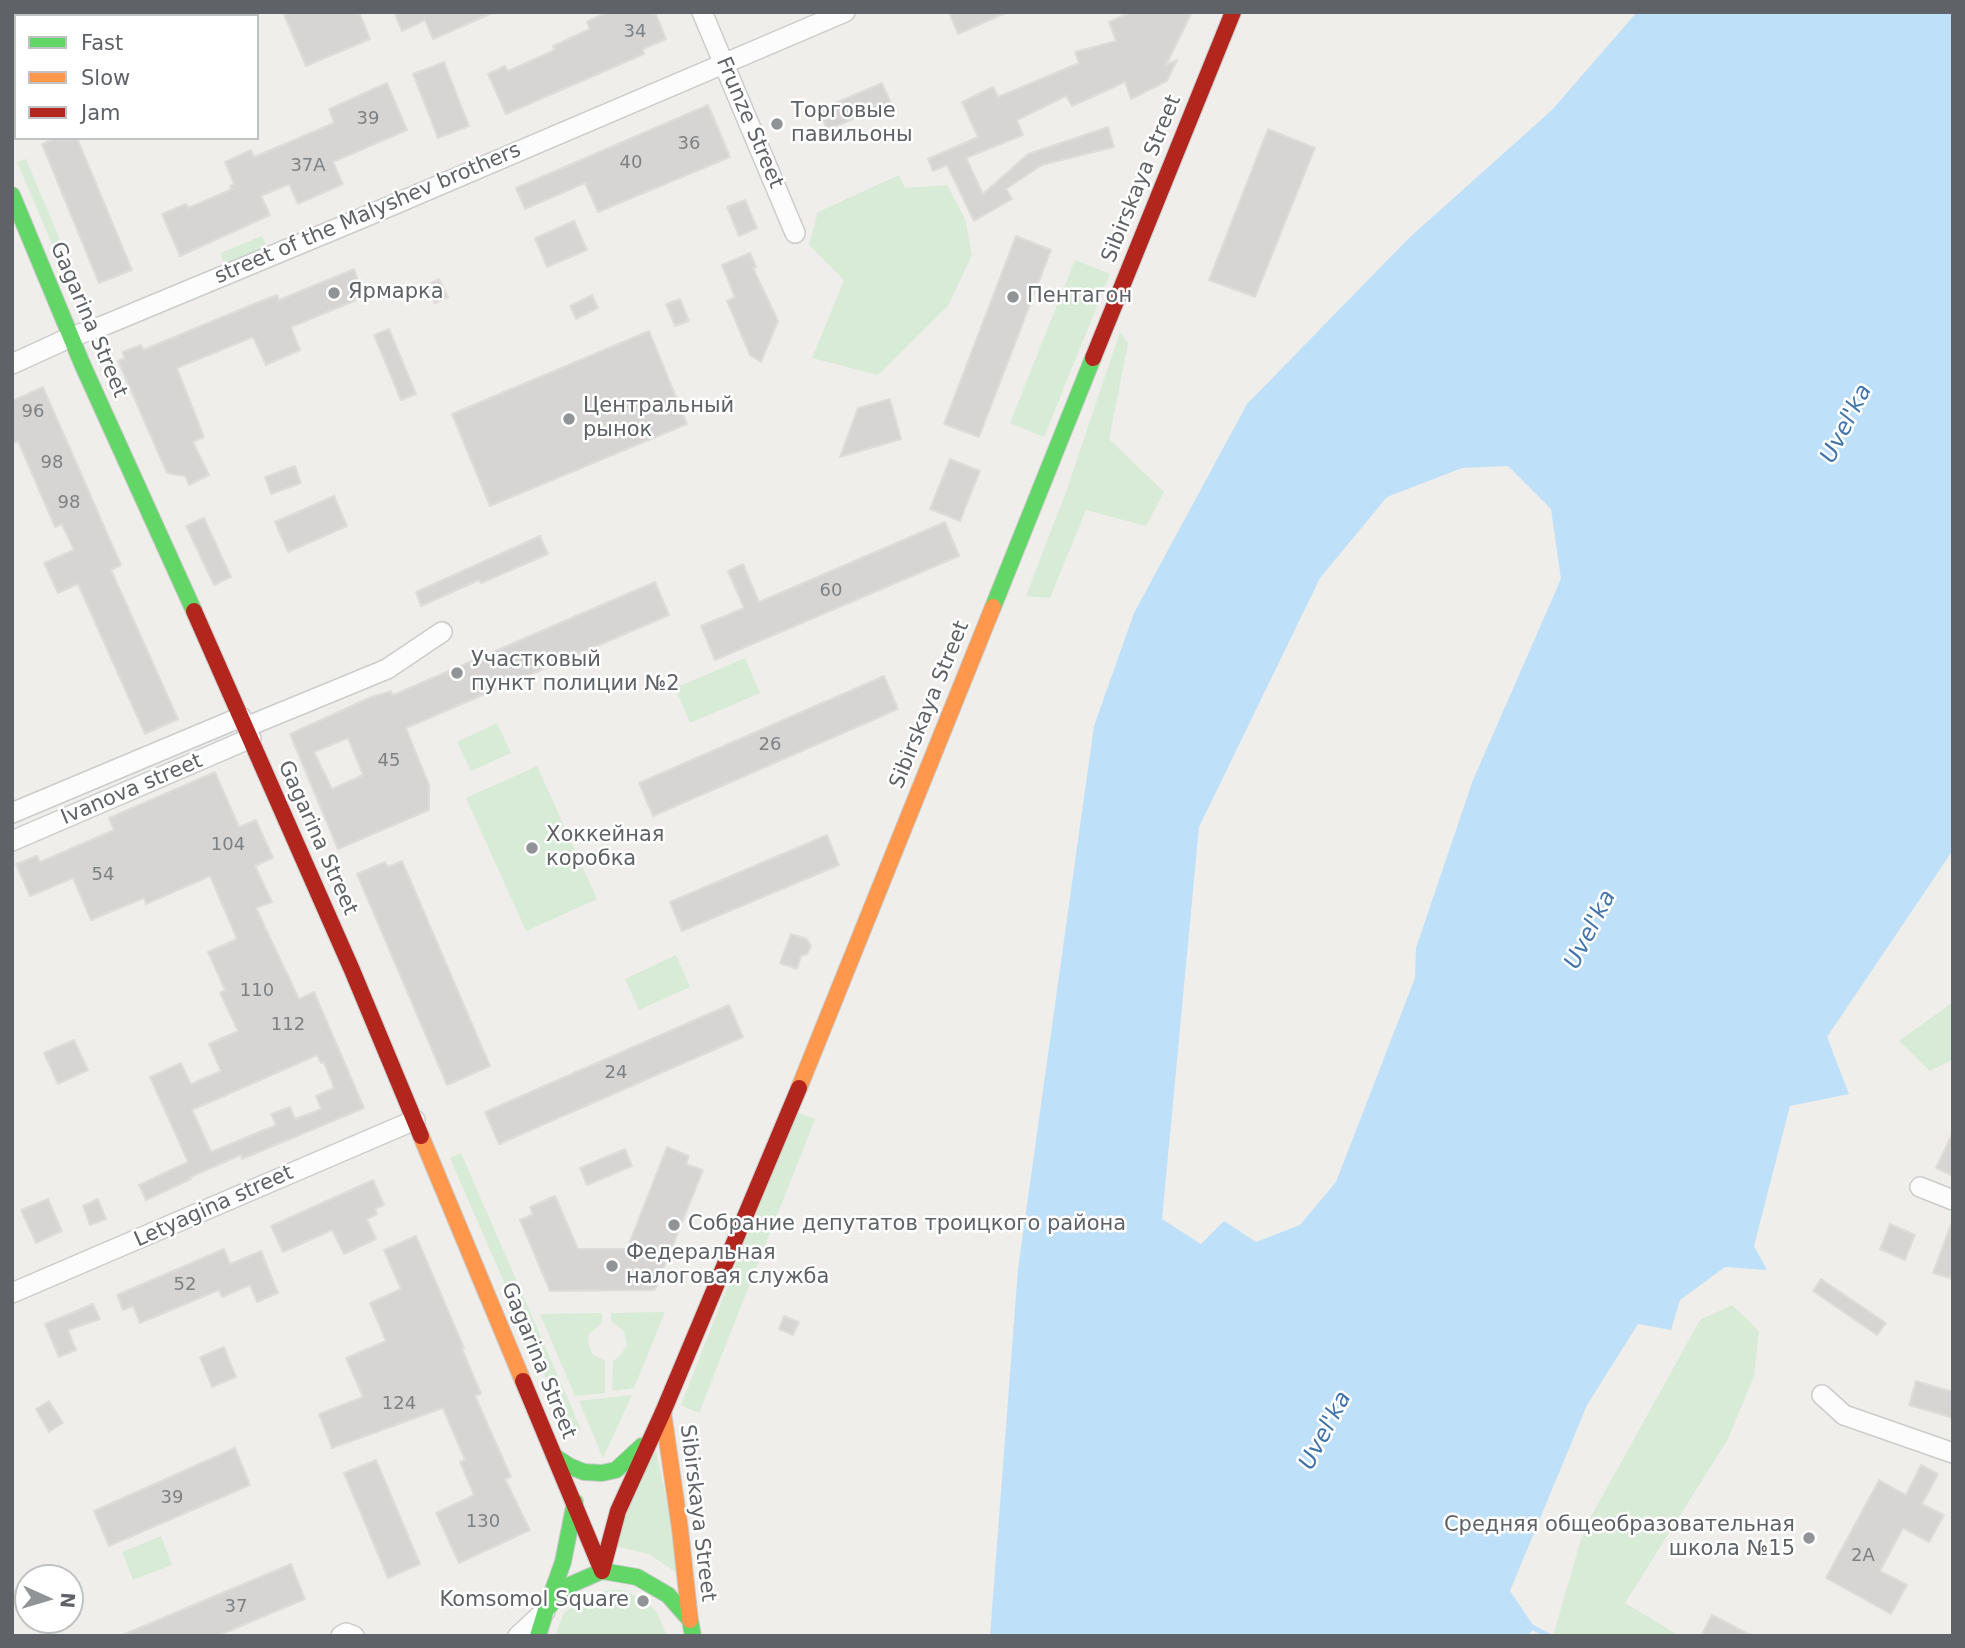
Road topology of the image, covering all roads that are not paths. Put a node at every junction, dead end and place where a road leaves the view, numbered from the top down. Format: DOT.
graph roads {
  1 [pos="702,12"];
  2 [pos="845,12"];
  3 [pos="1233,12"];
  4 [pos="723,63"];
  5 [pos="12,195"];
  6 [pos="795,233"];
  7 [pos="71,337"];
  8 [pos="12,364"];
  9 [pos="442,632"];
  10 [pos="246,727"];
  11 [pos="12,813"];
  12 [pos="12,841"];
  13 [pos="415,1120"];
  14 [pos="1920,1187"];
  15 [pos="1953,1200"];
  16 [pos="12,1293"];
  17 [pos="1822,1395"];
  18 [pos="663,1412"];
  19 [pos="649,1439"];
  20 [pos="1953,1453"];
  21 [pos="554,1456"];
  22 [pos="575,1502"];
  23 [pos="602,1571"];
  24 [pos="546,1610"];
  25 [pos="692,1628"];
  26 [pos="518,1636"];
  27 [pos="538,1636"];
  1 -- 4 [label="street, Frunze Street"];
  2 -- 4 [label="street"];
  3 -- 18 [label="street, Sibirskaya Street"];
  4 -- 6 [label="street, Frunze Street"];
  4 -- 7 [label="street, street of the Malyshev brothers"];
  5 -- 7 [label="street, Gagarina Street"];
  7 -- 8 [label="street, street of the Malyshev brothers"];
  7 -- 10 [label="street, Gagarina Street"];
  9 -- 10 [label="street, Ivanova street"];
  10 -- 11 [label="street, Ivanova street"];
  10 -- 12 [label="street, Ivanova street"];
  10 -- 13 [label="street, Gagarina Street"];
  13 -- 16 [label="street, Letyagina street"];
  13 -- 21 [label="street, Gagarina Street"];
  14 -- 15 [label="street"];
  17 -- 20 [label="street"];
  18 -- 19 [label="street, Sibirskaya Street"];
  18 -- 25 [label="street, Sibirskaya Street"];
  19 -- 21 [label="street, Sibirskaya Street"];
  19 -- 23 [label="street, Sibirskaya Street"];
  21 -- 22 [label="street, Gagarina Street"];
  22 -- 23 [label="street, Gagarina Street"];
  22 -- 24 [label="street"];
  23 -- 24 [label="street"];
  23 -- 25 [label="street"];
  24 -- 26 [label="street"];
  24 -- 27 [label="street"];
}
